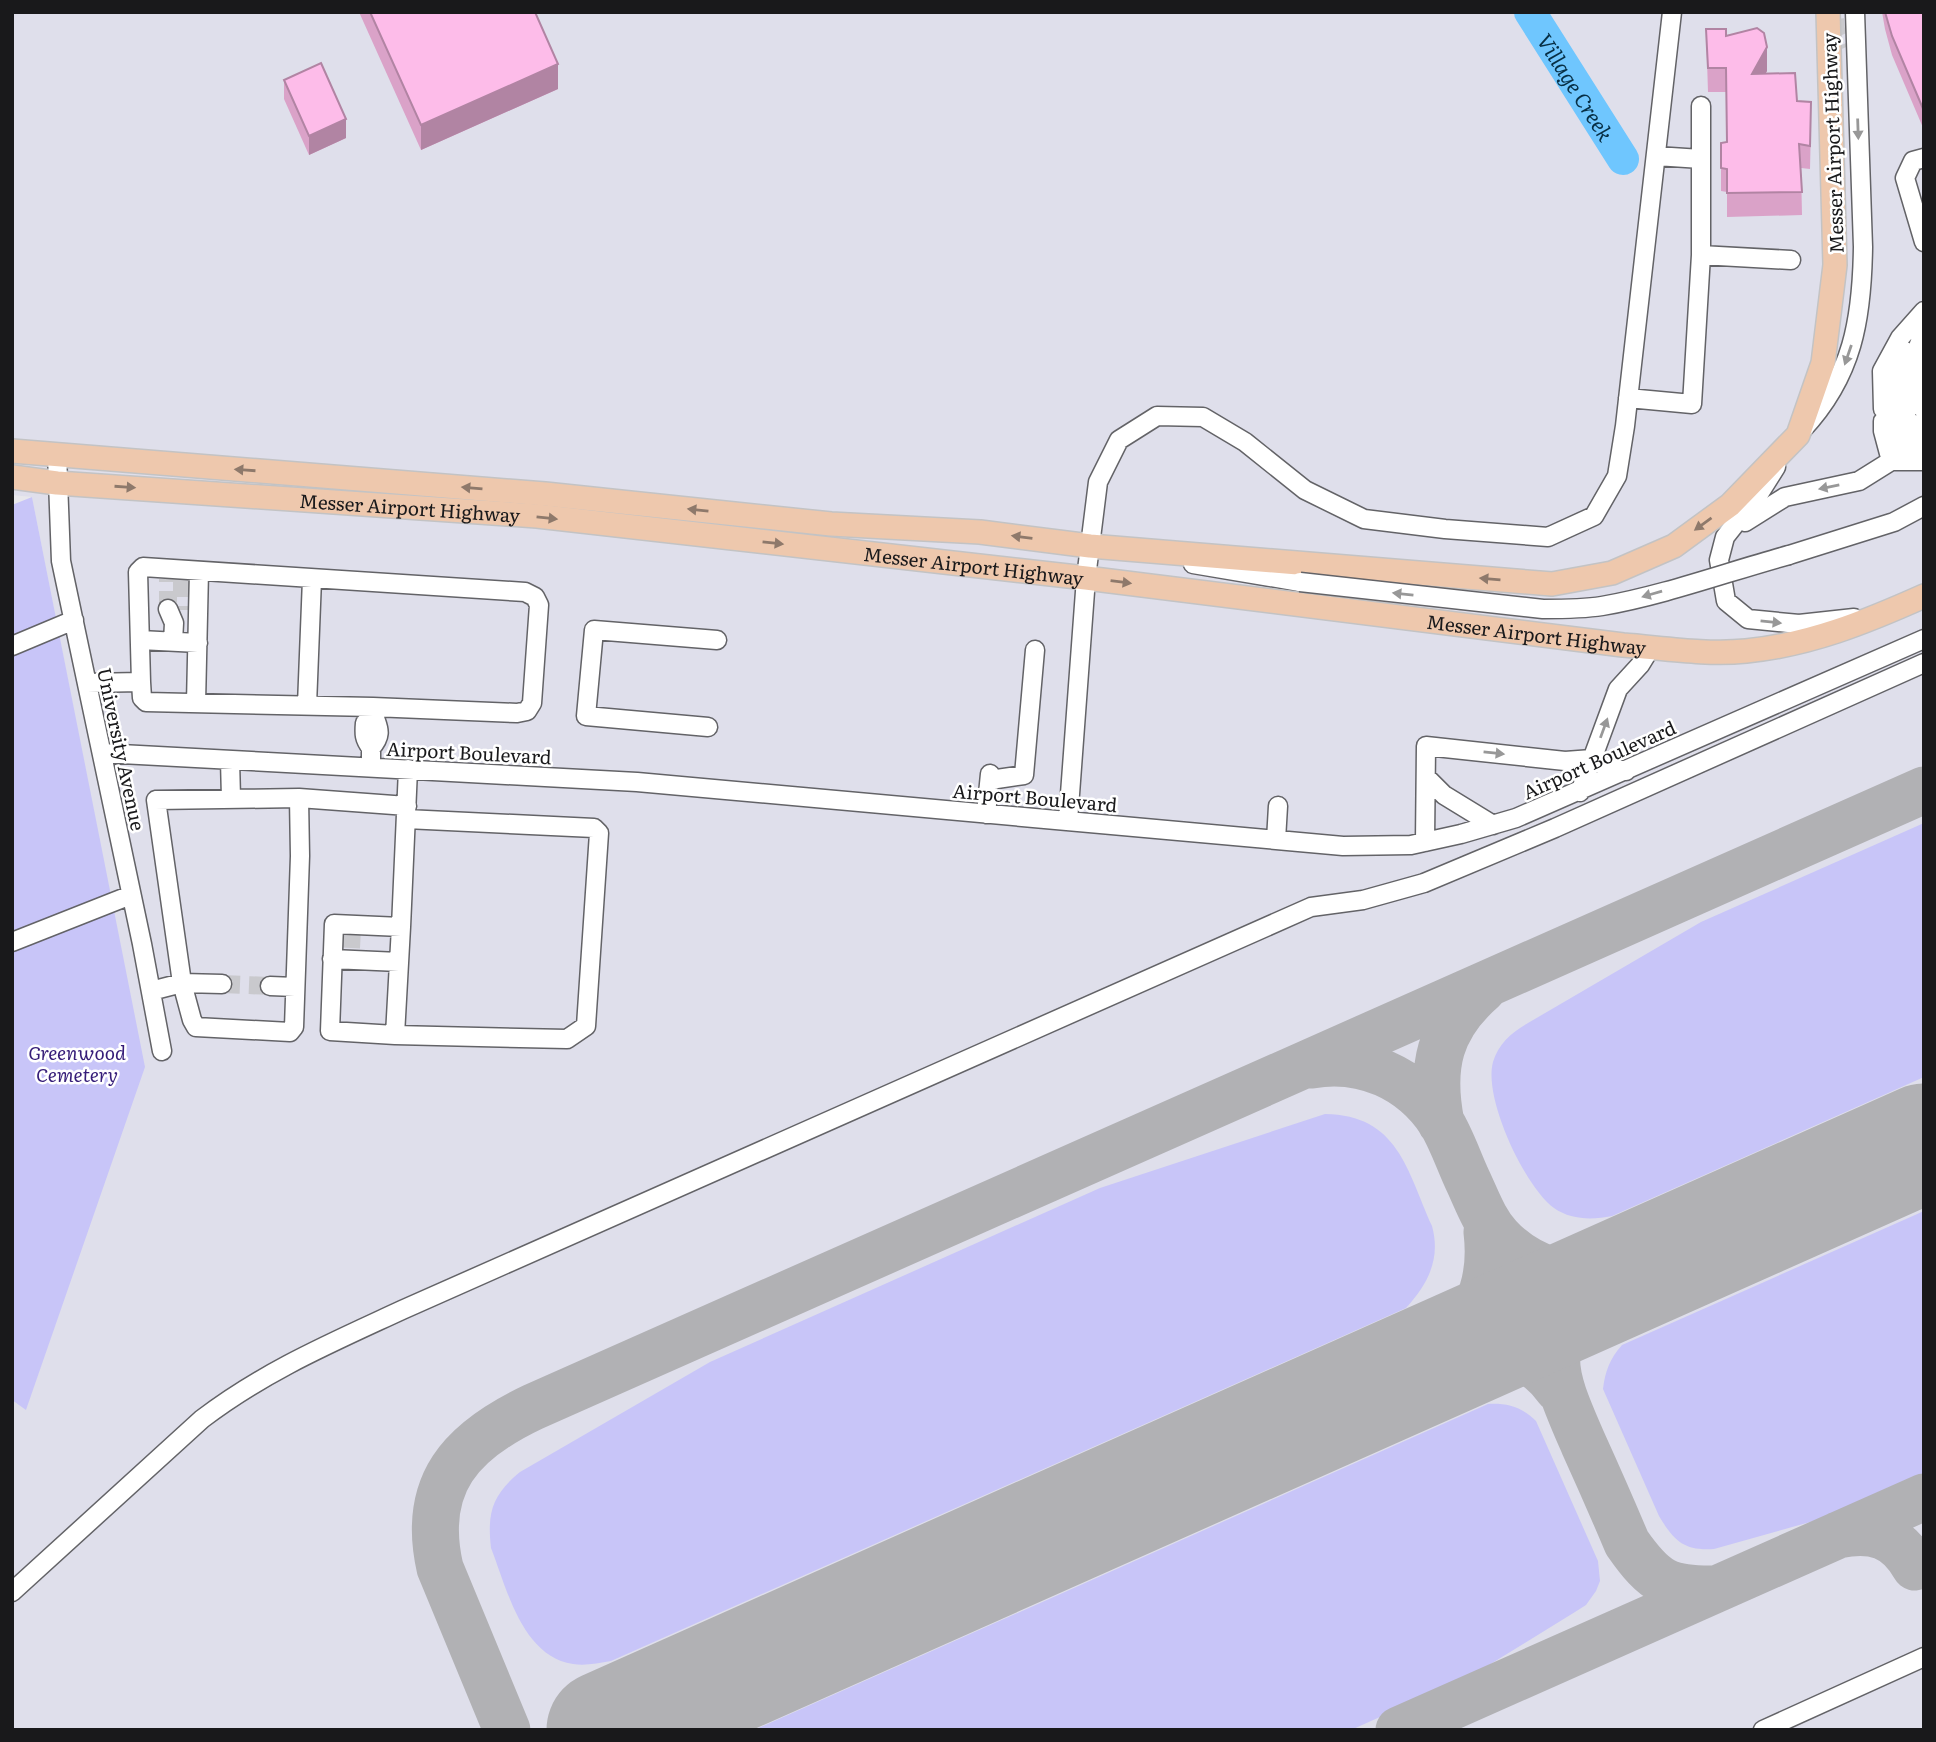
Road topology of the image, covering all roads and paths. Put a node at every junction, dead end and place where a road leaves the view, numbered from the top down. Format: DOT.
graph roads {
  1 [pos="1672,12"];
  2 [pos="1828,12"];
  3 [pos="1855,12"];
  4 [pos="1843,48"];
  5 [pos="1856,80"];
  6 [pos="1701,106"];
  7 [pos="1656,156"];
  8 [pos="1924,158"];
  9 [pos="1701,159"];
  10 [pos="1919,205"];
  11 [pos="1924,242"];
  12 [pos="1701,255"];
  13 [pos="1791,260"];
  14 [pos="1924,311"];
  15 [pos="1924,317"];
  16 [pos="1924,331"];
  17 [pos="1924,365"];
  18 [pos="1629,398"];
  19 [pos="1903,415"];
  20 [pos="1798,435"];
  21 [pos="12,451"];
  22 [pos="57,454"];
  23 [pos="1909,461"];
  24 [pos="12,477"];
  25 [pos="57,483"];
  26 [pos="1924,506"];
  27 [pos="1725,537"];
  28 [pos="1090,546"];
  29 [pos="199,571"];
  30 [pos="1086,578"];
  31 [pos="312,579"];
  32 [pos="1924,596"];
  33 [pos="175,614"];
  34 [pos="1882,615"];
  35 [pos="74,620"];
  36 [pos="1924,639"];
  37 [pos="140,640"];
  38 [pos="717,640"];
  39 [pos="173,642"];
  40 [pos="198,643"];
  41 [pos="12,646"];
  42 [pos="1651,647"];
  43 [pos="1035,650"];
  44 [pos="1924,663"];
  45 [pos="141,682"];
  46 [pos="87,683"];
  47 [pos="197,703"];
  48 [pos="307,705"];
  49 [pos="373,711"];
  50 [pos="708,727"];
  51 [pos="102,753"];
  52 [pos="1592,759"];
  53 [pos="230,760"];
  54 [pos="371,767"];
  55 [pos="408,769"];
  56 [pos="1626,771"];
  57 [pos="1426,778"];
  58 [pos="1580,792"];
  59 [pos="231,798"];
  60 [pos="299,798"];
  61 [pos="1278,806"];
  62 [pos="407,813"];
  63 [pos="986,814"];
  64 [pos="1068,821"];
  65 [pos="1493,825"];
  66 [pos="1276,840"];
  67 [pos="1425,842"];
  68 [pos="131,895"];
  69 [pos="401,927"];
  70 [pos="12,942"];
  71 [pos="332,959"];
  72 [pos="400,962"];
  73 [pos="182,983"];
  74 [pos="222,984"];
  75 [pos="270,986"];
  76 [pos="295,987"];
  77 [pos="151,991"];
  78 [pos="395,1035"];
  79 [pos="162,1051"];
  80 [pos="12,1592"];
  81 [pos="1924,1657"];
  82 [pos="1763,1730"];
  1 -- 7 [label="street"];
  2 -- 20 [label="main road, Messer Airport Highway"];
  3 -- 5 [label="street"];
  4 -- 5 [label="street"];
  5 -- 20 [label="street, one-way"];
  6 -- 9 [label="street"];
  7 -- 9 [label="street"];
  7 -- 18 [label="street"];
  8 -- 10 [label="street"];
  9 -- 12 [label="street"];
  10 -- 11 [label="street"];
  12 -- 13 [label="street"];
  12 -- 18 [label="street"];
  14 -- 19 [label="street"];
  15 -- 19 [label="street"];
  16 -- 19 [label="street"];
  17 -- 19 [label="street"];
  18 -- 28 [label="street"];
  19 -- 23 [label="street"];
  19 -- 23 [label="street"];
  20 -- 27 [label="street"];
  20 -- 28 [label="main road, Messer Airport Highway, one-way"];
  21 -- 22 [label="main road, Messer Airport Highway"];
  22 -- 25 [label="street, University Avenue"];
  28 -- 22 [label="main road, Messer Airport Highway, one-way"];
  23 -- 27 [label="street, one-way"];
  24 -- 25 [label="main road, Messer Airport Highway"];
  25 -- 30 [label="main road, Messer Airport Highway, one-way"];
  25 -- 35 [label="street, University Avenue"];
  26 -- 28 [label="street, Messer Airport Highway, one-way, bridge"];
  27 -- 34 [label="street, one-way"];
  28 -- 30 [label="street"];
  29 -- 31 [label="street"];
  29 -- 37 [label="street"];
  29 -- 40 [label="street"];
  30 -- 42 [label="main road, Messer Airport Highway, one-way"];
  30 -- 64 [label="street"];
  31 -- 48 [label="street"];
  31 -- 49 [label="street"];
  32 -- 34 [label="main road, Messer Airport Highway"];
  33 -- 39 [label="street"];
  34 -- 42 [label="main road, Messer Airport Highway"];
  35 -- 41 [label="street"];
  35 -- 46 [label="street, University Avenue"];
  36 -- 56 [label="street, Airport Boulevard"];
  37 -- 39 [label="street"];
  37 -- 45 [label="street"];
  38 -- 50 [label="street"];
  39 -- 40 [label="street"];
  40 -- 47 [label="street"];
  52 -- 42 [label="street, one-way"];
  43 -- 63 [label="street"];
  44 -- 80 [label="street"];
  45 -- 46 [label="street"];
  45 -- 47 [label="street"];
  46 -- 51 [label="street, University Avenue"];
  47 -- 48 [label="street"];
  48 -- 49 [label="street"];
  49 -- 54 [label="street"];
  51 -- 53 [label="street, Airport Boulevard"];
  51 -- 68 [label="street, University Avenue"];
  52 -- 56 [label="street"];
  57 -- 52 [label="street, one-way"];
  52 -- 58 [label="street"];
  53 -- 54 [label="street, Airport Boulevard"];
  53 -- 59 [label="street"];
  54 -- 55 [label="street, Airport Boulevard"];
  55 -- 62 [label="street"];
  55 -- 63 [label="street, Airport Boulevard"];
  56 -- 58 [label="street, Airport Boulevard"];
  57 -- 65 [label="street"];
  57 -- 67 [label="street"];
  58 -- 65 [label="street, Airport Boulevard"];
  59 -- 60 [label="street"];
  59 -- 73 [label="street"];
  60 -- 62 [label="street"];
  60 -- 76 [label="street"];
  61 -- 66 [label="street"];
  62 -- 69 [label="street"];
  62 -- 78 [label="street"];
  63 -- 64 [label="street, Airport Boulevard"];
  64 -- 66 [label="street, Airport Boulevard"];
  65 -- 67 [label="street, Airport Boulevard"];
  66 -- 67 [label="street, Airport Boulevard"];
  68 -- 70 [label="street"];
  68 -- 77 [label="street, University Avenue"];
  69 -- 71 [label="street"];
  69 -- 72 [label="street"];
  71 -- 72 [label="street"];
  71 -- 78 [label="street"];
  72 -- 78 [label="street"];
  73 -- 74 [label="street"];
  73 -- 76 [label="street"];
  73 -- 77 [label="street"];
  75 -- 76 [label="street"];
  77 -- 79 [label="street, University Avenue"];
  81 -- 82 [label="street"];
}
